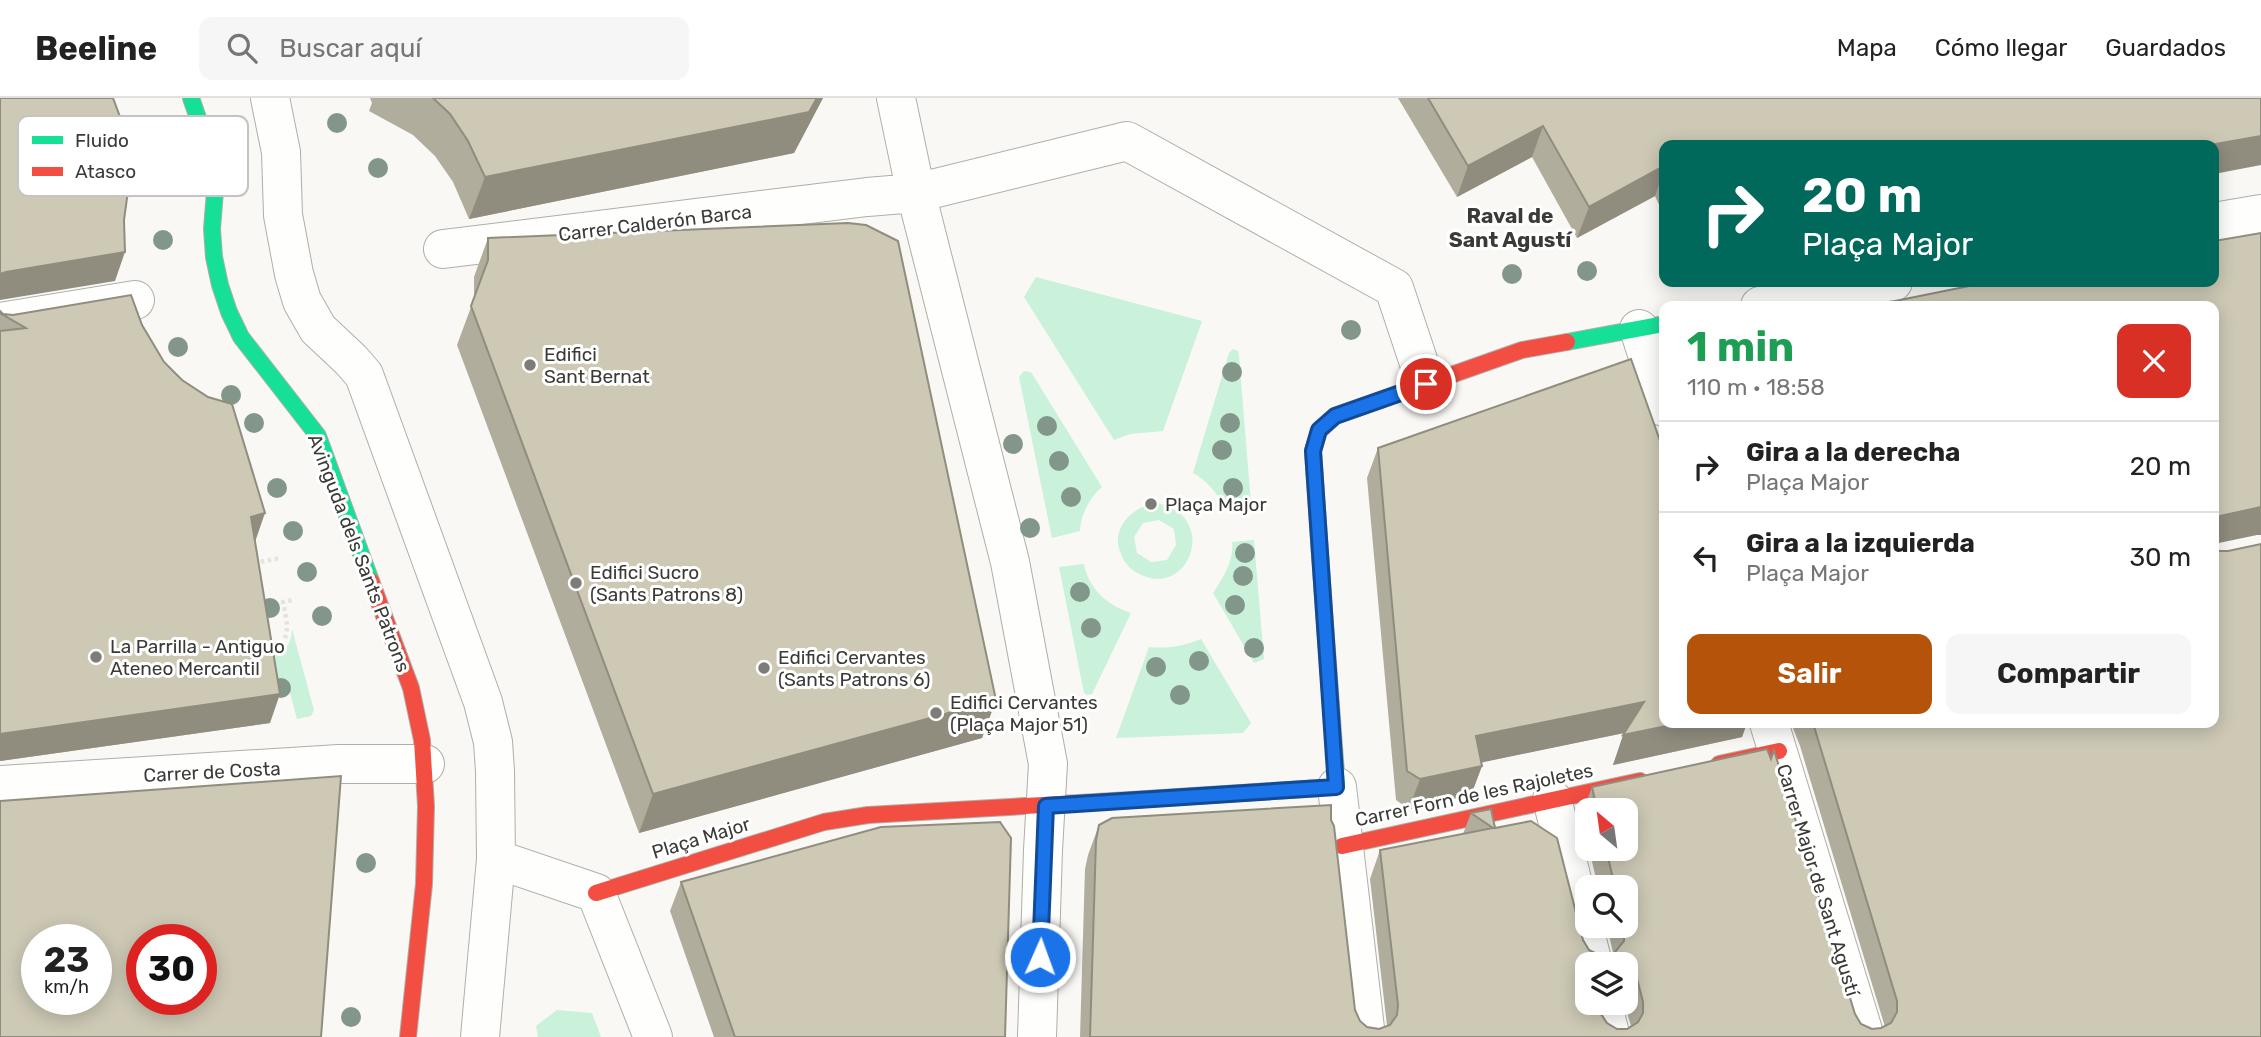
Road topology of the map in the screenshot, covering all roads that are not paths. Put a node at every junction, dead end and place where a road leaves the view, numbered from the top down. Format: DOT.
graph roads {
  1 [pos="191,98"];
  2 [pos="270,98"];
  3 [pos="896,98"];
  4 [pos="197,116"];
  5 [pos="916,193"];
  6 [pos="215,196"];
  7 [pos="2261,214"];
  8 [pos="2219,221"];
  9 [pos="443,250"];
  10 [pos="1865,287"];
  11 [pos="135,300"];
  12 [pos="1788,301"];
  13 [pos="0,322"];
  14 [pos="1652,327"];
  15 [pos="1659,374"];
  16 [pos="1426,384"];
  17 [pos="1774,737"];
  18 [pos="425,764"];
  19 [pos="1699,768"];
  20 [pos="1659,777"];
  21 [pos="0,785"];
  22 [pos="1336,787"];
  23 [pos="1552,799"];
  24 [pos="1046,806"];
  25 [pos="1342,846"];
  26 [pos="496,859"];
  27 [pos="596,893"];
  28 [pos="1590,952"];
  29 [pos="1605,1015"];
  30 [pos="408,1037"];
  31 [pos="480,1037"];
  32 [pos="653,1037"];
  33 [pos="1037,1037"];
  34 [pos="1366,1037"];
  35 [pos="1611,1037"];
  36 [pos="1865,1037"];
  1 -- 4 [label="street, Avinguda dels Sants Patrons"];
  2 -- 26 [label="street"];
  3 -- 5 [label="street"];
  5 -- 9 [label="street, Carrer Calderón Barca"];
  5 -- 16 [label="street, Carrer Calderón Barca"];
  5 -- 24 [label="street"];
  6 -- 18 [label="street, Avinguda dels Sants Patrons"];
  7 -- 8 [label="street"];
  10 -- 12 [label="street"];
  11 -- 13 [label="street"];
  14 -- 15 [label="street"];
  14 -- 16 [label="street"];
  16 -- 22 [label="street"];
  17 -- 19 [label="street"];
  17 -- 36 [label="street, Carrer Major de Sant Agustí"];
  18 -- 21 [label="street, Carrer de Costa"];
  18 -- 30 [label="street, Avinguda dels Sants Patrons"];
  20 -- 23 [label="street, Carrer Forn de les Rajoletes"];
  22 -- 24 [label="street, Plaça Major"];
  22 -- 25 [label="street"];
  23 -- 25 [label="street, Carrer Forn de les Rajoletes"];
  23 -- 28 [label="street"];
  24 -- 27 [label="street, Plaça Major"];
  24 -- 33 [label="street"];
  25 -- 34 [label="street"];
  26 -- 27 [label="street"];
  26 -- 31 [label="street"];
  27 -- 32 [label="street"];
  29 -- 35 [label="street"];
}
